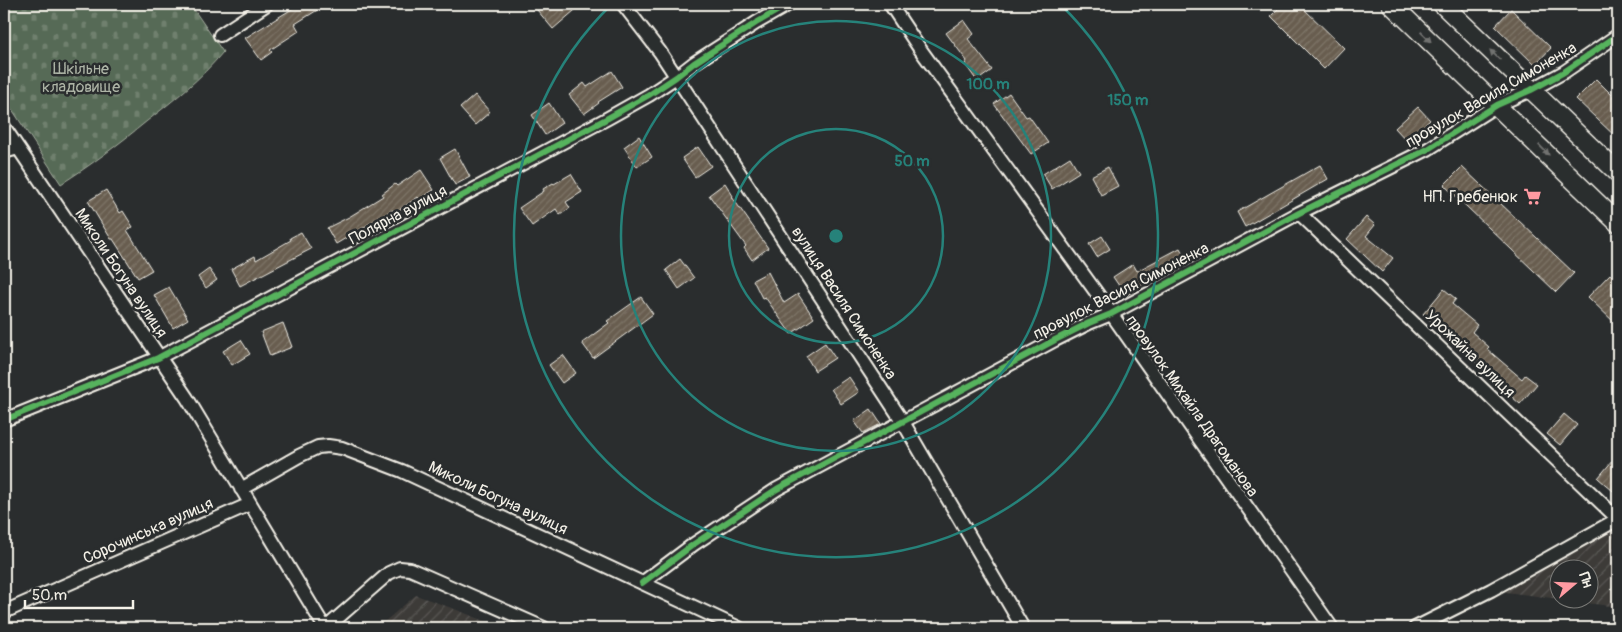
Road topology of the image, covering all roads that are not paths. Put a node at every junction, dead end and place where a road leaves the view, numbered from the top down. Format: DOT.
graph roads {
  1 [pos="268,4"];
  2 [pos="623,4"];
  3 [pos="789,4"];
  4 [pos="890,4"];
  5 [pos="1391,4"];
  6 [pos="1442,4"];
  7 [pos="220,35"];
  8 [pos="1618,35"];
  9 [pos="676,78"];
  10 [pos="1531,90"];
  11 [pos="1497,105"];
  12 [pos="4,128"];
  13 [pos="18,148"];
  14 [pos="4,152"];
  15 [pos="1618,173"];
  16 [pos="1299,213"];
  17 [pos="1618,223"];
  18 [pos="1111,314"];
  19 [pos="158,358"];
  20 [pos="4,420"];
  21 [pos="903,422"];
  22 [pos="242,489"];
  23 [pos="250,504"];
  24 [pos="1618,519"];
  25 [pos="642,583"];
  26 [pos="4,612"];
  27 [pos="325,628"];
  28 [pos="544,628"];
  29 [pos="739,628"];
  30 [pos="1023,628"];
  31 [pos="1332,628"];
  32 [pos="1415,628"];
  1 -- 7 [label="street"];
  2 -- 9 [label="street, вулиця Василя Симоненка"];
  3 -- 9 [label="street, Полярна вулиця"];
  4 -- 18 [label="street, провулок Михайла Драгоманова"];
  5 -- 11 [label="street, one-way"];
  10 -- 6 [label="street, one-way"];
  8 -- 10 [label="street, провулок Василя Симоненка"];
  9 -- 19 [label="street, Полярна вулиця"];
  9 -- 21 [label="street, вулиця Василя Симоненка"];
  10 -- 11 [label="street, провулок Василя Симоненка"];
  10 -- 15 [label="street"];
  11 -- 16 [label="street, провулок Василя Симоненка"];
  11 -- 17 [label="street, one-way"];
  12 -- 13 [label="street, Миколи Богуна вулиця"];
  13 -- 14 [label="street"];
  13 -- 19 [label="street, Миколи Богуна вулиця"];
  16 -- 18 [label="street, провулок Василя Симоненка"];
  16 -- 24 [label="street, Урожайна вулиця"];
  18 -- 21 [label="street, провулок Василя Симоненка"];
  18 -- 31 [label="street, провулок Михайла Драгоманова"];
  19 -- 20 [label="street, Полярна вулиця"];
  19 -- 22 [label="street, Миколи Богуна вулиця"];
  21 -- 25 [label="street, провулок Василя Симоненка"];
  21 -- 30 [label="street, вулиця Василя Симоненка"];
  22 -- 23 [label="street, Миколи Богуна вулиця"];
  22 -- 25 [label="street, Миколи Богуна вулиця"];
  23 -- 26 [label="street, Сорочинська вулиця"];
  23 -- 27 [label="street, Миколи Богуна вулиця"];
  24 -- 32 [label="street"];
  25 -- 29 [label="street, Миколи Богуна вулиця"];
  27 -- 28 [label="street"];
}
